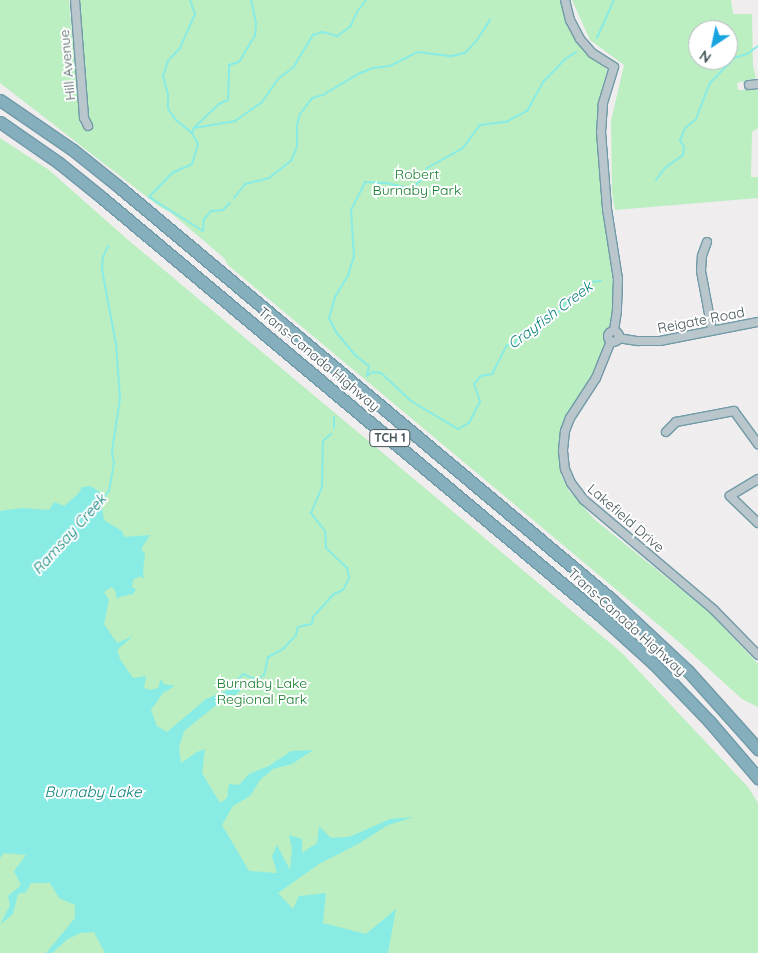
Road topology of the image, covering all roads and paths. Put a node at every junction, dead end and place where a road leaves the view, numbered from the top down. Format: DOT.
graph roads {
  1 [pos="75,0"];
  2 [pos="565,0"];
  3 [pos="758,84"];
  4 [pos="749,85"];
  5 [pos="0,100"];
  6 [pos="0,122"];
  7 [pos="88,126"];
  8 [pos="707,242"];
  9 [pos="758,322"];
  10 [pos="712,330"];
  11 [pos="615,340"];
  12 [pos="666,432"];
  13 [pos="758,444"];
  14 [pos="758,479"];
  15 [pos="758,523"];
  16 [pos="758,654"];
  17 [pos="758,749"];
  18 [pos="758,778"];
  1 -- 7 [label="street, Hill Avenue"];
  2 -- 11 [label="street"];
  3 -- 4 [label="street"];
  5 -- 17 [label="highway, Trans-Canada Highway / TCH 1"];
  6 -- 18 [label="highway, Trans-Canada Highway / TCH 1"];
  8 -- 10 [label="street"];
  9 -- 10 [label="street, Reigate Road"];
  10 -- 11 [label="street, Reigate Road"];
  11 -- 16 [label="street, Lakefield Drive"];
  12 -- 13 [label="street"];
  14 -- 15 [label="street"];
}
